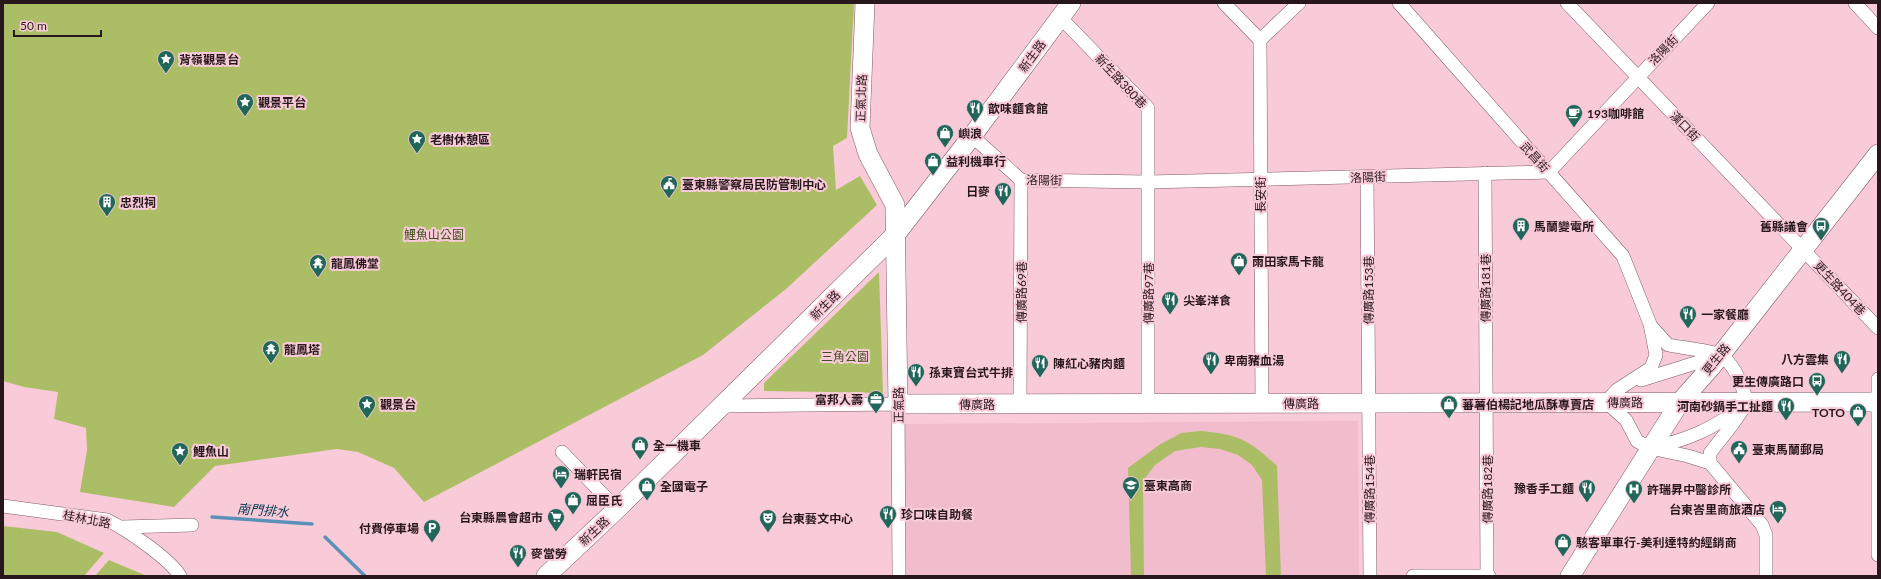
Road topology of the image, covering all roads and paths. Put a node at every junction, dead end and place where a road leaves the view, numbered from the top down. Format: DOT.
graph roads {
  1 [pos="865,3"];
  2 [pos="1224,3"];
  3 [pos="1300,3"];
  4 [pos="1399,3"];
  5 [pos="1567,3"];
  6 [pos="1708,3"];
  7 [pos="1855,3"];
  8 [pos="1065,10"];
  9 [pos="1878,28"];
  10 [pos="1260,40"];
  11 [pos="1638,77"];
  12 [pos="972,136"];
  13 [pos="1878,154"];
  14 [pos="1549,172"];
  15 [pos="1485,173"];
  16 [pos="1367,177"];
  17 [pos="1021,180"];
  18 [pos="1260,180"];
  19 [pos="1148,182"];
  20 [pos="896,234"];
  21 [pos="1803,248"];
  22 [pos="1650,324"];
  23 [pos="1878,328"];
  24 [pos="1720,355"];
  25 [pos="1878,379"];
  26 [pos="1606,402"];
  27 [pos="1680,402"];
  28 [pos="1878,402"];
  29 [pos="1262,403"];
  30 [pos="1369,403"];
  31 [pos="1486,403"];
  32 [pos="1747,403"];
  33 [pos="898,404"];
  34 [pos="1020,404"];
  35 [pos="1148,404"];
  36 [pos="723,406"];
  37 [pos="1650,448"];
  38 [pos="562,452"];
  39 [pos="1710,463"];
  40 [pos="3,506"];
  41 [pos="617,509"];
  42 [pos="192,525"];
  43 [pos="123,527"];
  44 [pos="1878,555"];
  45 [pos="179,574"];
  46 [pos="1488,575"];
  47 [pos="546,576"];
  48 [pos="899,576"];
  49 [pos="1370,576"];
  50 [pos="1413,576"];
  51 [pos="1571,576"];
  52 [pos="1766,576"];
  1 -- 20 [label="street, 正氣北路"];
  2 -- 10 [label="street"];
  3 -- 10 [label="street"];
  4 -- 14 [label="street, 武昌街"];
  5 -- 11 [label="street, 漢口街"];
  6 -- 11 [label="street, 洛陽街"];
  7 -- 9 [label="street"];
  8 -- 12 [label="street, 新生路"];
  8 -- 19 [label="street, 新生路380巷"];
  10 -- 18 [label="street, 長安街"];
  11 -- 14 [label="street, 洛陽街"];
  11 -- 21 [label="street, 漢口街"];
  12 -- 17 [label="street, 洛陽街"];
  12 -- 20 [label="street, 新生路"];
  13 -- 21 [label="street, 更生路"];
  14 -- 15 [label="street, 洛陽街"];
  14 -- 22 [label="street, 武昌街"];
  15 -- 16 [label="street, 洛陽街"];
  15 -- 31 [label="street, 傳廣路181巷"];
  16 -- 18 [label="street, 洛陽街"];
  16 -- 30 [label="street, 傳廣路153巷"];
  17 -- 19 [label="street, 洛陽街"];
  17 -- 34 [label="street, 傳廣路69巷"];
  18 -- 19 [label="street, 洛陽街"];
  18 -- 29 [label="street, 長安街"];
  19 -- 35 [label="street, 傳廣路97巷"];
  20 -- 33 [label="street, 正氣路"];
  20 -- 36 [label="street, 新生路"];
  21 -- 23 [label="street, 更生路404巷"];
  21 -- 24 [label="street, 更生路"];
  22 -- 24 [label="street"];
  22 -- 26 [label="street"];
  24 -- 26 [label="street"];
  24 -- 27 [label="street, 更生路"];
  24 -- 32 [label="street"];
  25 -- 28 [label="street"];
  26 -- 27 [label="street, 傳廣路"];
  26 -- 31 [label="street, 傳廣路"];
  26 -- 37 [label="street"];
  27 -- 32 [label="street, 傳廣路"];
  27 -- 37 [label="street, 更生路"];
  28 -- 32 [label="street, 傳廣路"];
  28 -- 44 [label="street"];
  29 -- 30 [label="street, 傳廣路"];
  29 -- 35 [label="street, 傳廣路"];
  30 -- 31 [label="street, 傳廣路"];
  30 -- 49 [label="street, 傳廣路154巷"];
  31 -- 46 [label="street, 傳廣路182巷"];
  32 -- 37 [label="street"];
  32 -- 39 [label="street"];
  33 -- 34 [label="street, 傳廣路"];
  33 -- 36 [label="street, 傳廣路"];
  33 -- 48 [label="street, 正氣路"];
  34 -- 35 [label="street, 傳廣路"];
  36 -- 41 [label="street, 新生路"];
  37 -- 39 [label="street"];
  37 -- 51 [label="street, 更生路"];
  38 -- 41 [label="street"];
  39 -- 52 [label="street"];
  40 -- 43 [label="street, 桂林北路"];
  41 -- 47 [label="street, 新生路"];
  42 -- 43 [label="street"];
  43 -- 45 [label="street, 桂林北路"];
  46 -- 50 [label="street"];
}
